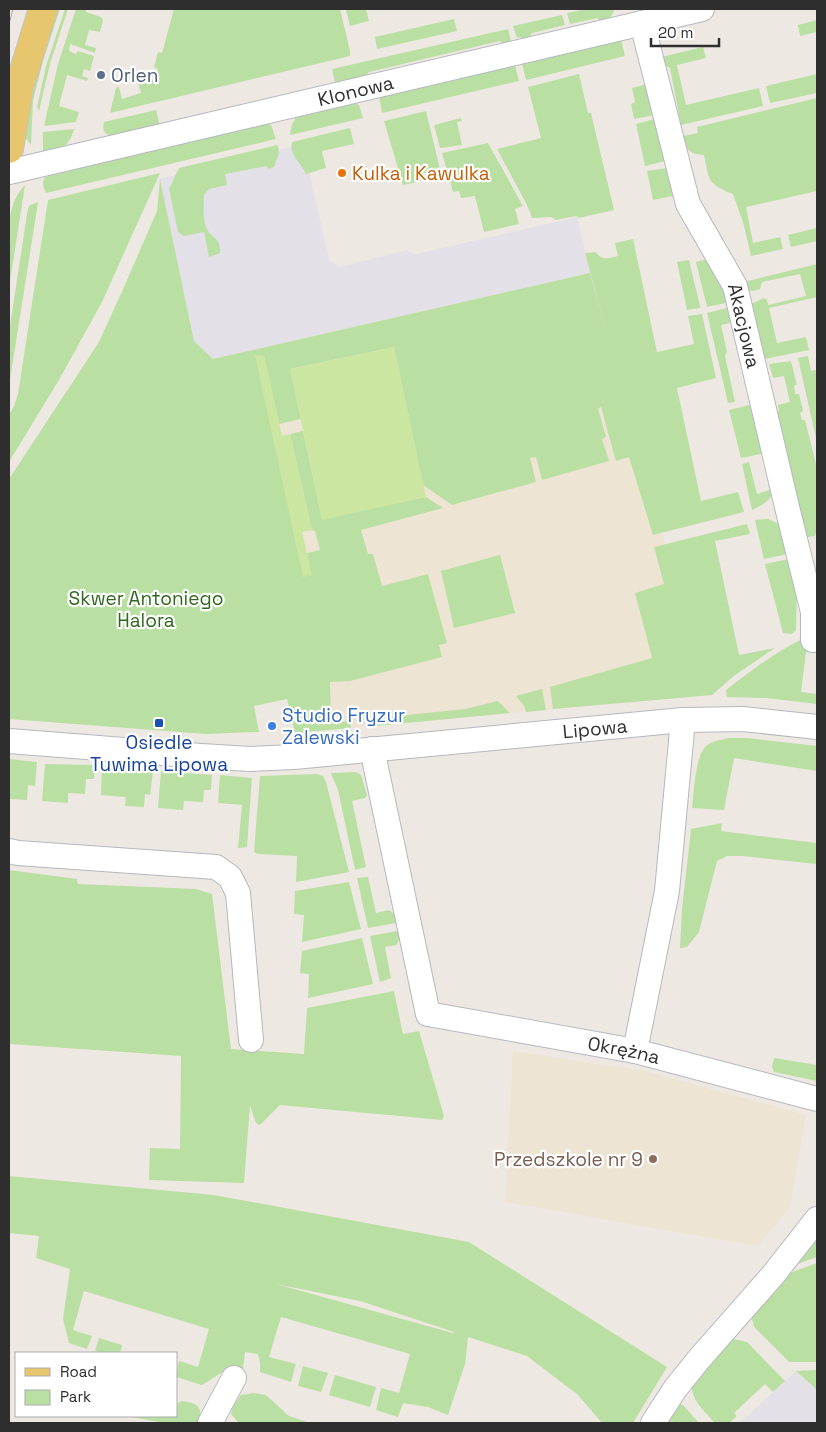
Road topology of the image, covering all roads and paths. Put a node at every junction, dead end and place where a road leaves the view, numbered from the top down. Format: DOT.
graph roads {
  1 [pos="43,9"];
  2 [pos="702,9"];
  3 [pos="632,20"];
  4 [pos="9,150"];
  5 [pos="9,172"];
  6 [pos="813,640"];
  7 [pos="683,720"];
  8 [pos="817,727"];
  9 [pos="9,741"];
  10 [pos="372,749"];
  11 [pos="9,851"];
  12 [pos="251,1040"];
  13 [pos="635,1051"];
  14 [pos="817,1098"];
  15 [pos="817,1219"];
  16 [pos="234,1378"];
  17 [pos="218,1421"];
  18 [pos="653,1423"];
  1 -- 4 [label="main road"];
  2 -- 3 [label="street, Klonowa"];
  3 -- 5 [label="street, Klonowa"];
  3 -- 6 [label="street, Akacjowa"];
  7 -- 8 [label="street, Lipowa"];
  7 -- 10 [label="street, Lipowa"];
  7 -- 13 [label="street"];
  9 -- 10 [label="street, Lipowa"];
  10 -- 13 [label="street, Okrężna"];
  11 -- 12 [label="street"];
  13 -- 14 [label="street, Okrężna"];
  15 -- 18 [label="street"];
  16 -- 17 [label="street"];
}
